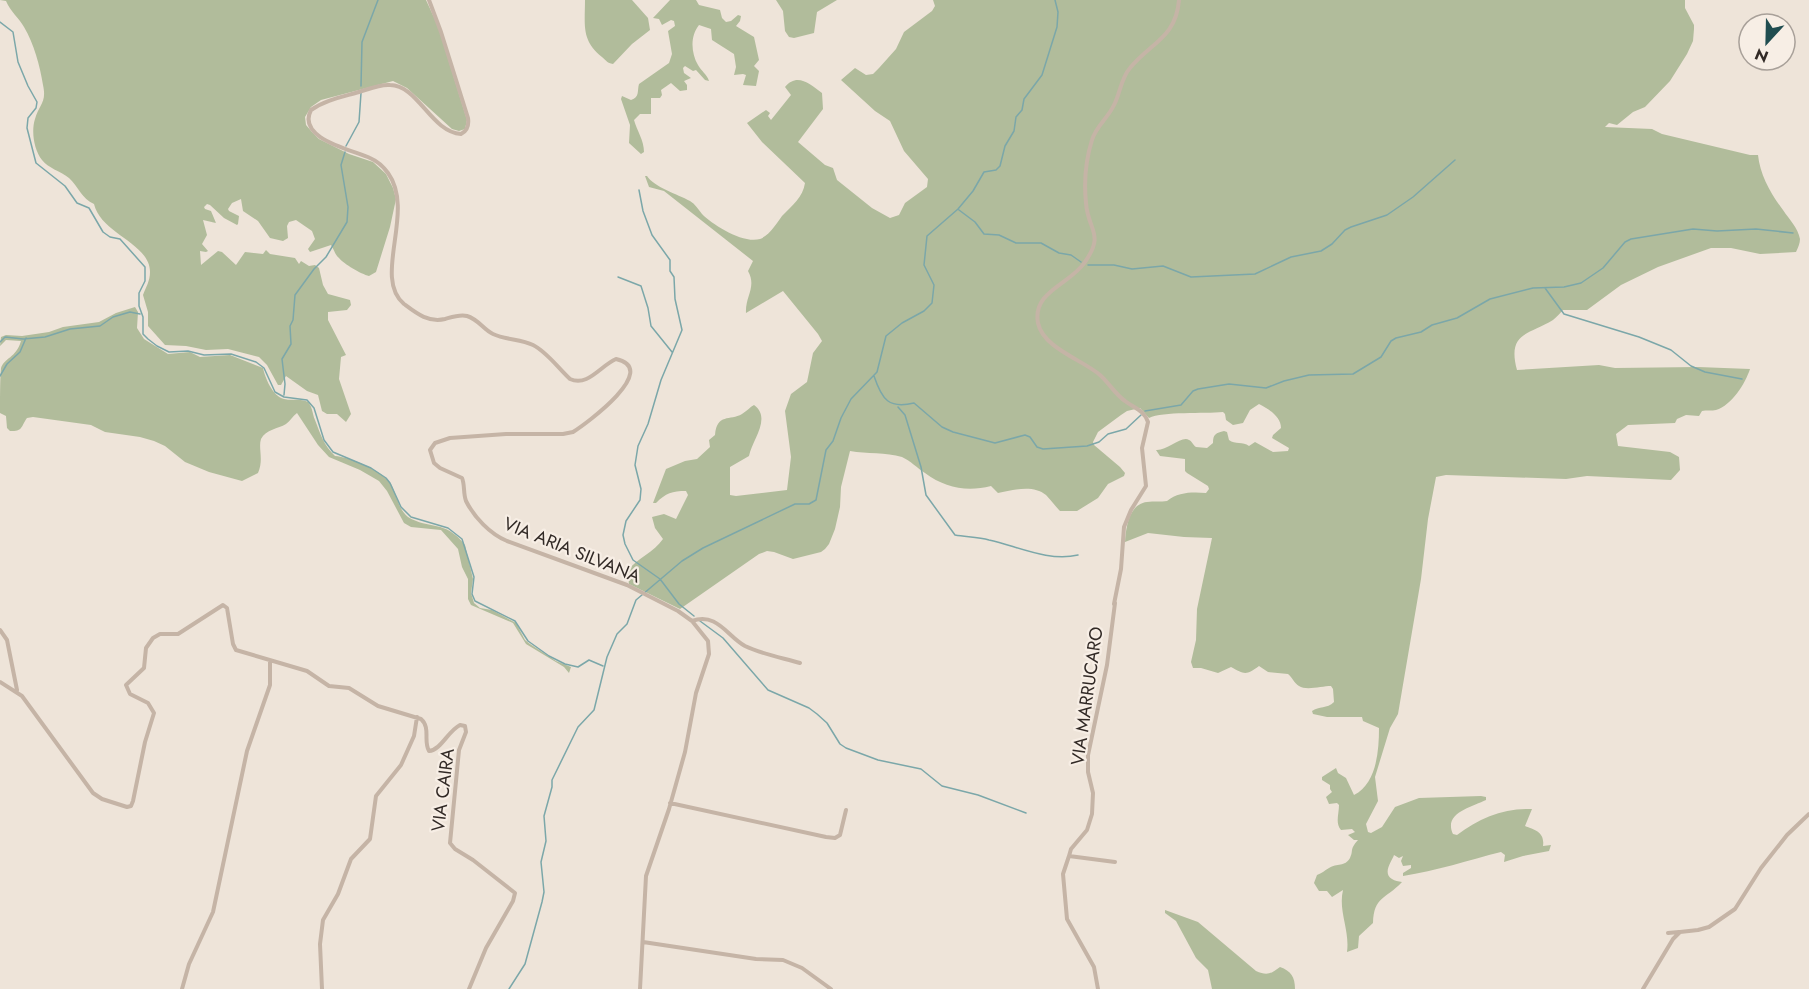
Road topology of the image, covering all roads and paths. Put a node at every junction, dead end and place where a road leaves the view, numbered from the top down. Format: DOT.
graph roads {
  1 [pos="429,0"];
  2 [pos="1179,0"];
  3 [pos="1118,599"];
  4 [pos="1114,604"];
  5 [pos="692,621"];
  6 [pos="0,630"];
  7 [pos="270,661"];
  8 [pos="800,663"];
  9 [pos="0,682"];
  10 [pos="17,691"];
  11 [pos="417,717"];
  12 [pos="670,803"];
  13 [pos="846,810"];
  14 [pos="1809,814"];
  15 [pos="1069,856"];
  16 [pos="1115,862"];
  17 [pos="1680,932"];
  18 [pos="1668,933"];
  19 [pos="642,942"];
  20 [pos="182,989"];
  21 [pos="322,989"];
  22 [pos="469,989"];
  23 [pos="640,989"];
  24 [pos="831,989"];
  25 [pos="1098,989"];
  26 [pos="1643,989"];
  1 -- 5 [label="street, VIA ARIA SILVANA"];
  2 -- 4 [label="street, VIA MARRUCARO"];
  3 -- 4 [label="street, VIA MARRUCARO"];
  4 -- 15 [label="street, VIA MARRUCARO"];
  5 -- 8 [label="street, VIA ARIA SILVANA"];
  5 -- 12 [label="street, VIA ARIA SILVANA"];
  6 -- 10 [label="street"];
  7 -- 10 [label="street"];
  7 -- 11 [label="street"];
  7 -- 20 [label="street"];
  9 -- 10 [label="street"];
  11 -- 21 [label="street"];
  11 -- 22 [label="street, VIA CAIRA"];
  12 -- 13 [label="street"];
  12 -- 19 [label="street, VIA ARIA SILVANA"];
  14 -- 17 [label="street"];
  15 -- 16 [label="street"];
  15 -- 25 [label="street, VIA MARRUCARO"];
  17 -- 18 [label="street"];
  17 -- 26 [label="street"];
  19 -- 23 [label="street, VIA ARIA SILVANA"];
  19 -- 24 [label="street"];
}
